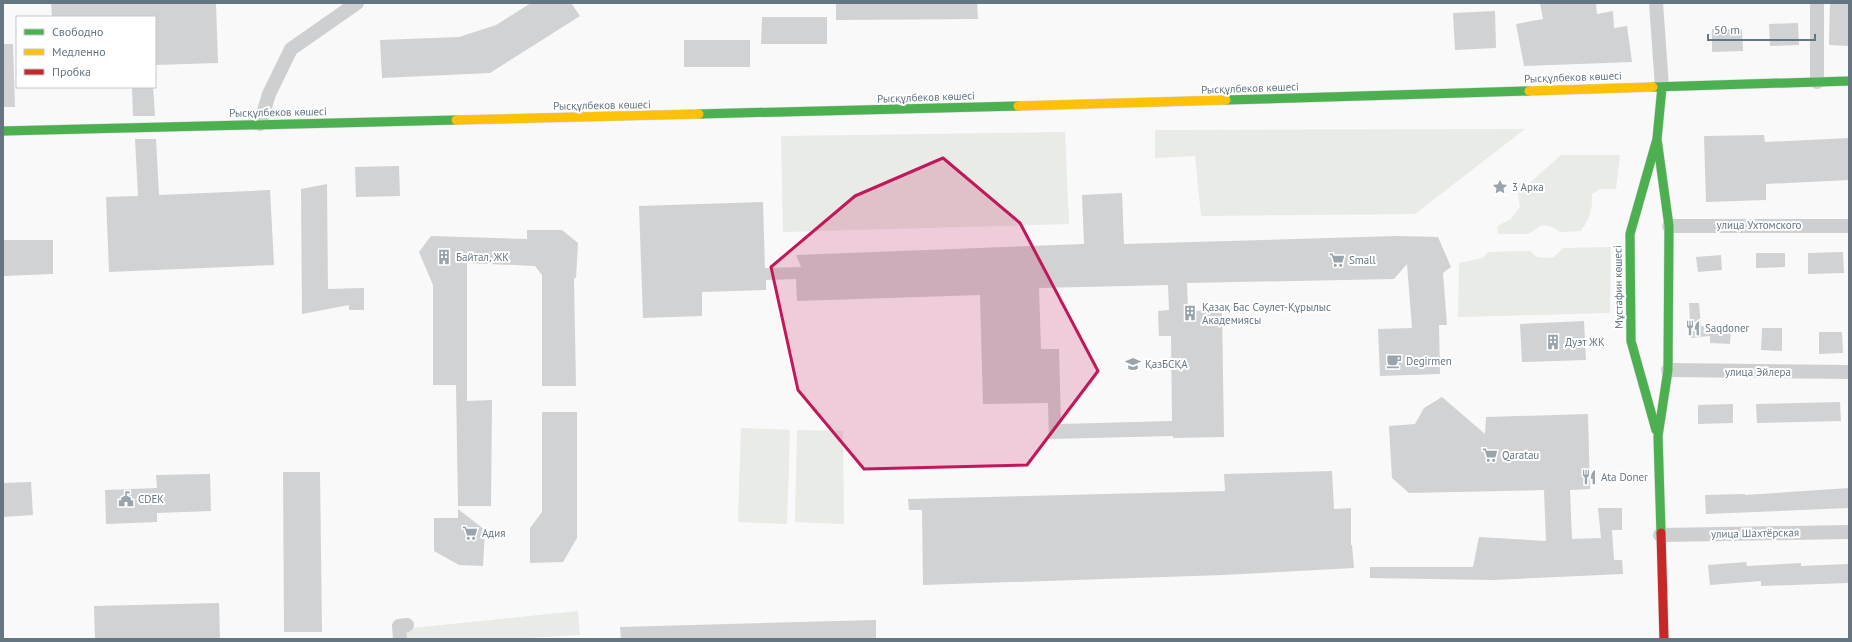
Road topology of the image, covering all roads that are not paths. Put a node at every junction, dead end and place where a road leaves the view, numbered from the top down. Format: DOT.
graph roads {
  1 [pos="357,3"];
  2 [pos="1656,3"];
  3 [pos="1817,3"];
  4 [pos="1849,81"];
  5 [pos="1817,82"];
  6 [pos="1662,87"];
  7 [pos="260,124"];
  8 [pos="3,131"];
  9 [pos="1657,139"];
  10 [pos="1669,226"];
  11 [pos="1849,226"];
  12 [pos="1668,370"];
  13 [pos="1849,372"];
  14 [pos="1658,436"];
  15 [pos="1849,532"];
  16 [pos="1660,535"];
  17 [pos="407,625"];
  18 [pos="400,639"];
  19 [pos="1664,639"];
  1 -- 7 [label="street"];
  2 -- 6 [label="street"];
  3 -- 5 [label="street"];
  4 -- 5 [label="street, Рысқұлбеков көшесі"];
  5 -- 6 [label="street, Рысқұлбеков көшесі"];
  6 -- 7 [label="street, Рысқұлбеков көшесі"];
  6 -- 9 [label="street, Мұстафин көшесі"];
  7 -- 8 [label="street, Рысқұлбеков көшесі"];
  9 -- 10 [label="street, Мұстафин көшесі"];
  9 -- 14 [label="street, Мұстафин көшесі"];
  10 -- 11 [label="street, улица Ухтомского"];
  10 -- 12 [label="street, Мұстафин көшесі"];
  12 -- 13 [label="street, улица Эйлера"];
  12 -- 14 [label="street, Мұстафин көшесі"];
  14 -- 16 [label="street, Мұстафин көшесі"];
  15 -- 16 [label="street, улица Шахтёрская"];
  16 -- 19 [label="street, Мұстафин көшесі"];
  17 -- 18 [label="street"];
}
